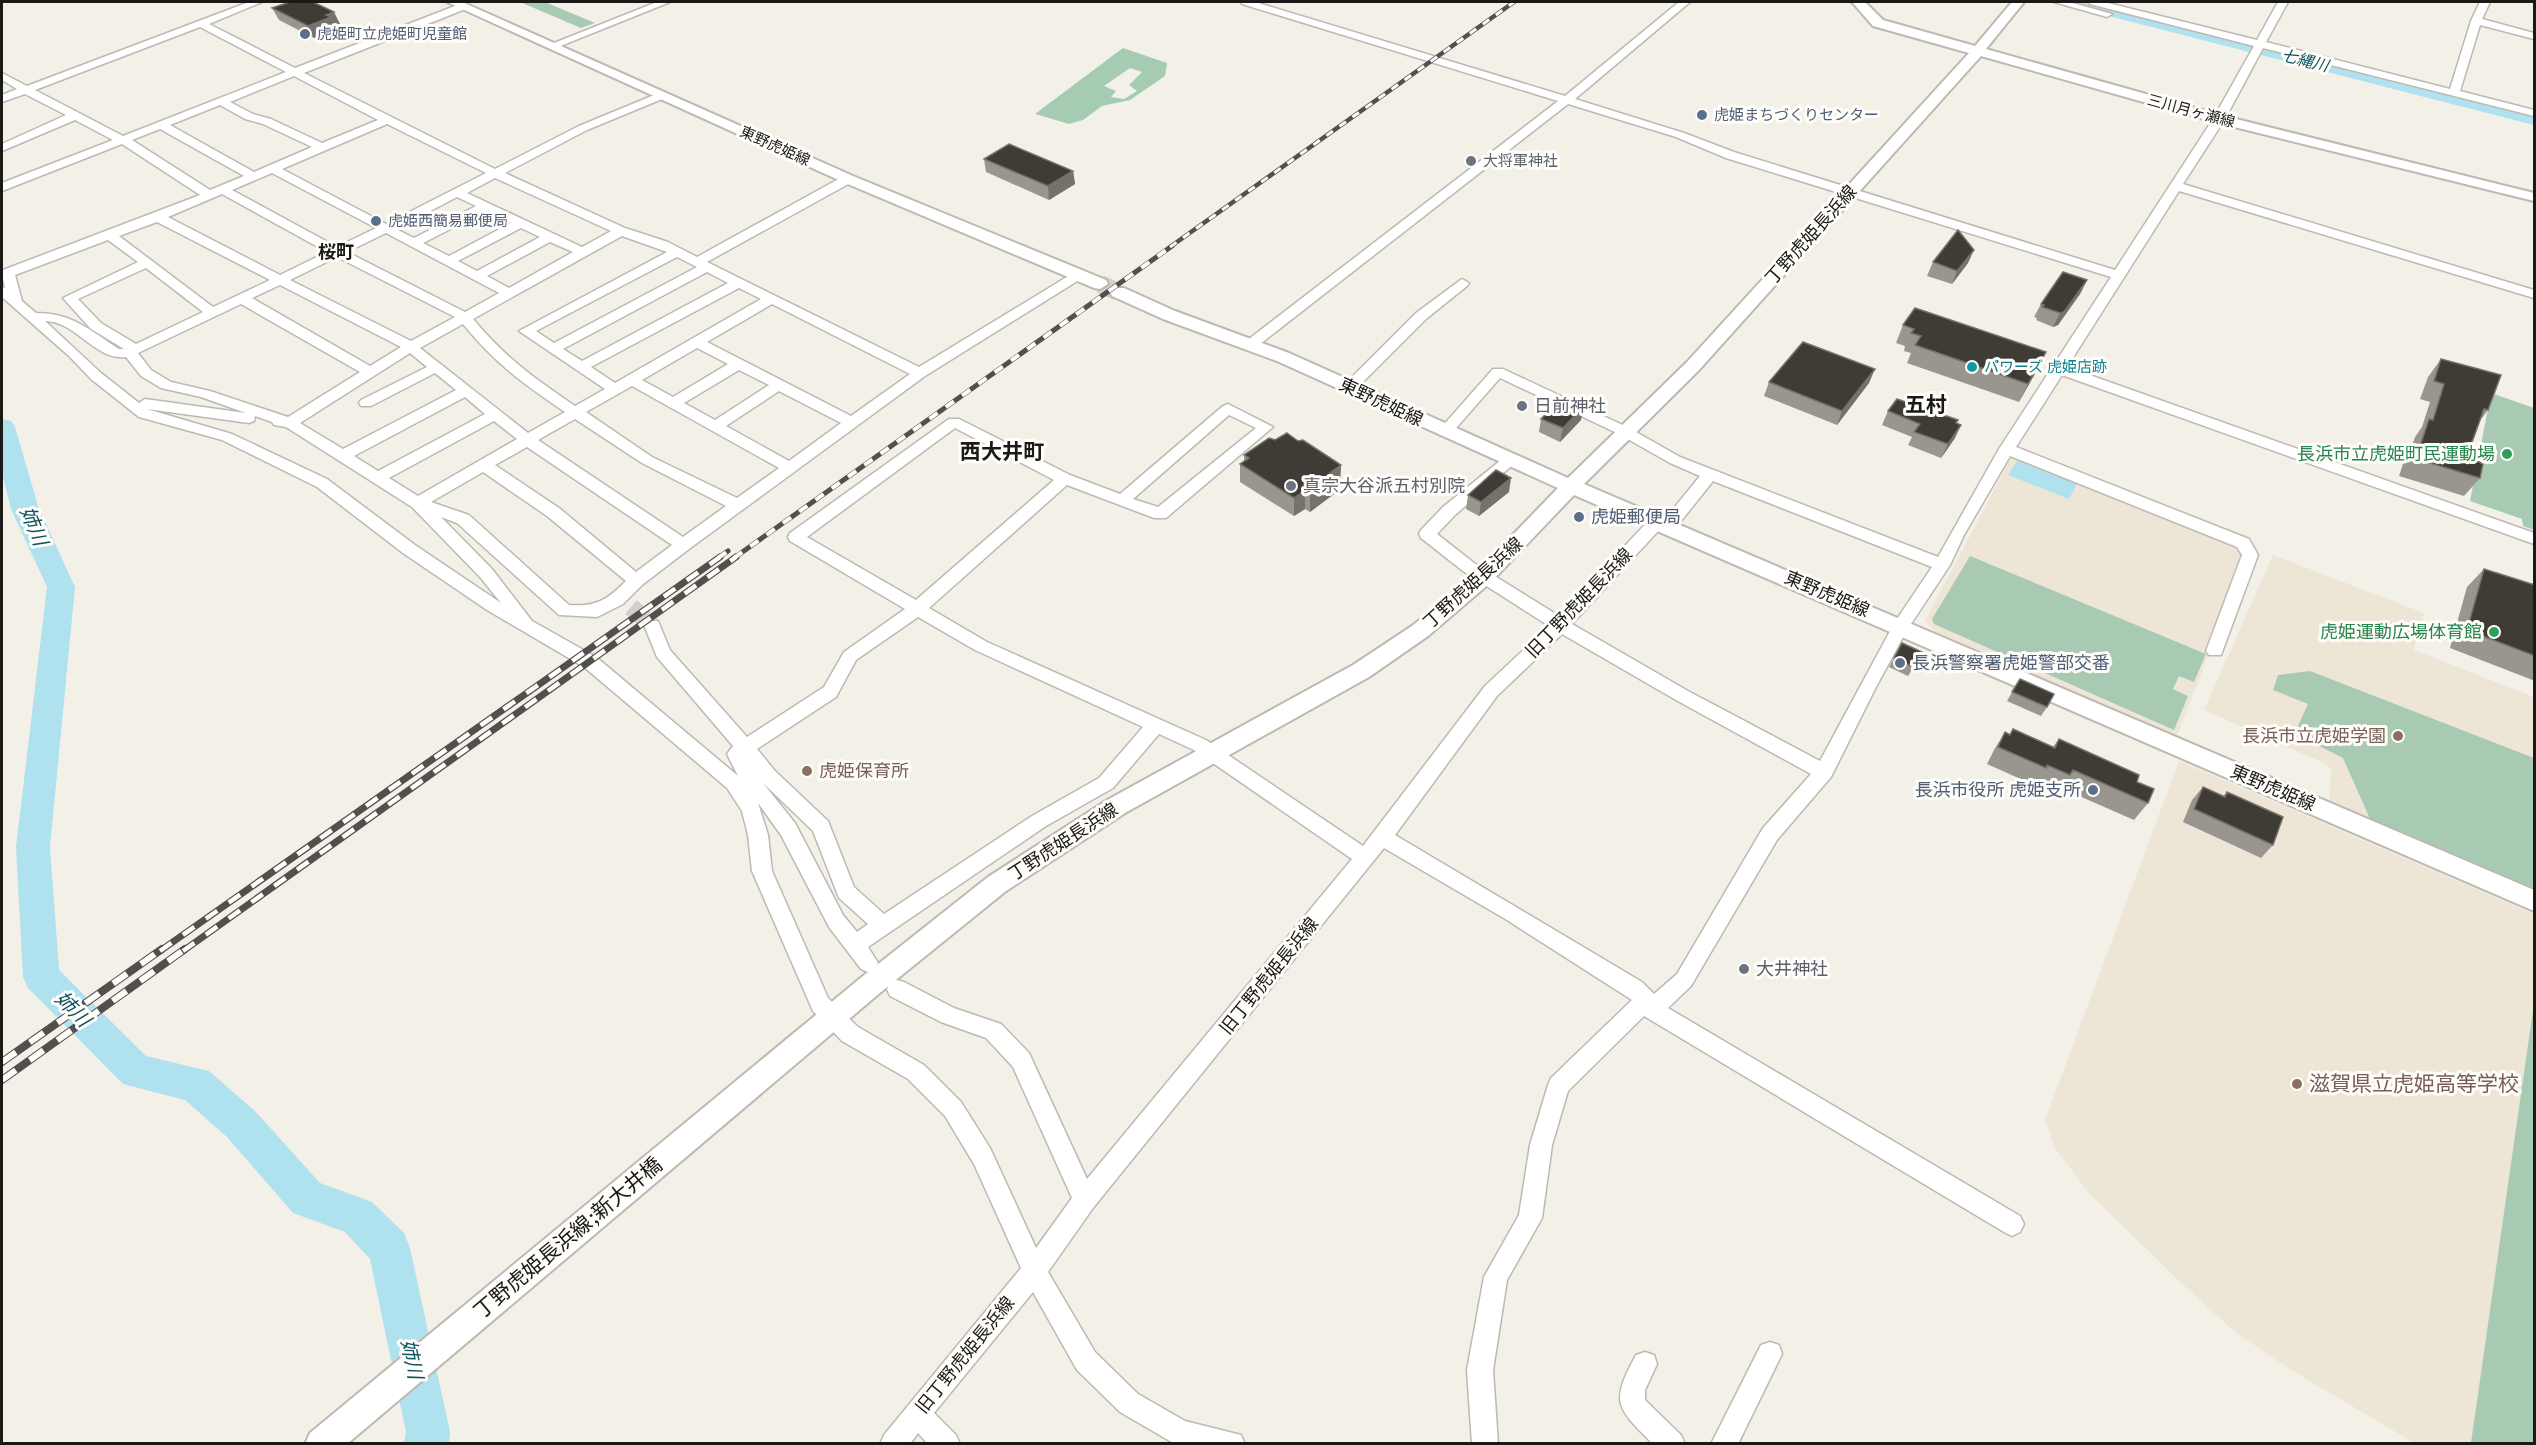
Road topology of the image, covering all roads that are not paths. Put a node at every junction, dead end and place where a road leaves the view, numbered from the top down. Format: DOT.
graph roads {
  1 [pos="257,2"];
  2 [pos="665,2"];
  3 [pos="1246,2"];
  4 [pos="1685,2"];
  5 [pos="1858,2"];
  6 [pos="2018,2"];
  7 [pos="2059,2"];
  8 [pos="2094,2"];
  9 [pos="2283,2"];
  10 [pos="2485,2"];
  11 [pos="458,4"];
  12 [pos="1263,4"];
  13 [pos="2476,21"];
  14 [pos="200,23"];
  15 [pos="2535,36"];
  16 [pos="554,45"];
  17 [pos="2257,48"];
  18 [pos="1977,52"];
  19 [pos="296,73"];
  20 [pos="2,76"];
  21 [pos="26,90"];
  22 [pos="2454,93"];
  23 [pos="663,95"];
  24 [pos="2,99"];
  25 [pos="1567,100"];
  26 [pos="221,101"];
  27 [pos="2535,113"];
  28 [pos="74,116"];
  29 [pos="2219,119"];
  30 [pos="388,120"];
  31 [pos="159,124"];
  32 [pos="120,140"];
  33 [pos="321,147"];
  34 [pos="2,148"];
  35 [pos="271,168"];
  36 [pos="498,173"];
  37 [pos="253,176"];
  38 [pos="848,179"];
  39 [pos="2177,186"];
  40 [pos="2,187"];
  41 [pos="222,189"];
  42 [pos="1849,192"];
  43 [pos="458,193"];
  44 [pos="209,195"];
  45 [pos="2535,197"];
  46 [pos="486,206"];
  47 [pos="158,217"];
  48 [pos="521,223"];
  49 [pos="387,228"];
  50 [pos="621,231"];
  51 [pos="110,235"];
  52 [pos="550,237"];
  53 [pos="415,242"];
  54 [pos="335,252"];
  55 [pos="582,252"];
  56 [pos="677,252"];
  57 [pos="448,261"];
  58 [pos="147,263"];
  59 [pos="702,265"];
  60 [pos="1080,275"];
  61 [pos="477,276"];
  62 [pos="2120,276"];
  63 [pos="278,280"];
  64 [pos="738,283"];
  65 [pos="1462,283"];
  66 [pos="2,291"];
  67 [pos="508,293"];
  68 [pos="2535,294"];
  69 [pos="242,298"];
  70 [pos="771,300"];
  71 [pos="16,304"];
  72 [pos="212,312"];
  73 [pos="31,317"];
  74 [pos="464,317"];
  75 [pos="696,342"];
  76 [pos="1250,345"];
  77 [pos="411,347"];
  78 [pos="553,349"];
  79 [pos="133,350"];
  80 [pos="738,364"];
  81 [pos="581,367"];
  82 [pos="437,368"];
  83 [pos="2058,369"];
  84 [pos="370,372"];
  85 [pos="920,373"];
  86 [pos="632,380"];
  87 [pos="779,386"];
  88 [pos="1350,387"];
  89 [pos="615,389"];
  90 [pos="466,391"];
  91 [pos="129,402"];
  92 [pos="366,403"];
  93 [pos="673,403"];
  94 [pos="576,412"];
  95 [pos="495,414"];
  96 [pos="290,423"];
  97 [pos="852,423"];
  98 [pos="716,426"];
  99 [pos="1624,431"];
  100 [pos="1445,432"];
  101 [pos="527,440"];
  102 [pos="2007,449"];
  103 [pos="342,456"];
  104 [pos="1511,459"];
  105 [pos="484,465"];
  106 [pos="790,468"];
  107 [pos="1710,474"];
  108 [pos="378,478"];
  109 [pos="1065,479"];
  110 [pos="1574,486"];
  111 [pos="1122,500"];
  112 [pos="418,503"];
  113 [pos="738,506"];
  114 [pos="1663,524"];
  115 [pos="2535,539"];
  116 [pos="683,545"];
  117 [pos="1942,564"];
  118 [pos="1483,578"];
  119 [pos="636,580"];
  120 [pos="917,609"];
  121 [pos="652,625"];
  122 [pos="1560,625"];
  123 [pos="1901,626"];
  124 [pos="531,628"];
  125 [pos="2215,651"];
  126 [pos="1156,724"];
  127 [pos="745,747"];
  128 [pos="1213,753"];
  129 [pos="1824,772"];
  130 [pos="788,829"];
  131 [pos="758,835"];
  132 [pos="1382,837"];
  133 [pos="1365,858"];
  134 [pos="2535,901"];
  135 [pos="883,925"];
  136 [pos="854,945"];
  137 [pos="868,963"];
  138 [pos="897,989"];
  139 [pos="1649,1005"];
  140 [pos="824,1024"];
  141 [pos="1085,1200"];
  142 [pos="2012,1224"];
  143 [pos="1034,1271"];
  144 [pos="1770,1354"];
  145 [pos="1645,1364"];
  146 [pos="917,1414"];
  147 [pos="321,1443"];
  148 [pos="893,1443"];
  149 [pos="947,1443"];
  150 [pos="1232,1443"];
  151 [pos="1485,1443"];
  152 [pos="1672,1443"];
  153 [pos="1725,1443"];
  1 -- 14 [label="street"];
  2 -- 16 [label="street"];
  3 -- 12 [label="street"];
  4 -- 25 [label="street"];
  5 -- 18 [label="main road, 三川月ヶ瀬線"];
  6 -- 18 [label="main road, 丁野虎姫長浜線"];
  7 -- 17 [label="street"];
  8 -- 17 [label="street"];
  9 -- 17 [label="street"];
  10 -- 13 [label="street"];
  11 -- 16 [label="main road, 東野虎姫線"];
  11 -- 19 [label="street"];
  12 -- 25 [label="street"];
  13 -- 15 [label="street"];
  13 -- 22 [label="street"];
  14 -- 19 [label="street"];
  14 -- 21 [label="street"];
  16 -- 23 [label="main road, 東野虎姫線"];
  17 -- 22 [label="street"];
  17 -- 29 [label="street"];
  18 -- 29 [label="main road, 三川月ヶ瀬線"];
  18 -- 42 [label="main road, 丁野虎姫長浜線"];
  19 -- 26 [label="street"];
  19 -- 30 [label="street"];
  20 -- 21 [label="street"];
  21 -- 24 [label="street"];
  21 -- 28 [label="street"];
  22 -- 27 [label="street"];
  23 -- 36 [label="street"];
  23 -- 38 [label="main road, 東野虎姫線"];
  25 -- 42 [label="street"];
  25 -- 76 [label="street"];
  26 -- 31 [label="street"];
  26 -- 33 [label="street"];
  28 -- 32 [label="street"];
  28 -- 34 [label="street"];
  29 -- 39 [label="street"];
  29 -- 45 [label="main road, 三川月ヶ瀬線"];
  30 -- 33 [label="street"];
  30 -- 36 [label="street"];
  31 -- 32 [label="street"];
  31 -- 37 [label="street"];
  32 -- 40 [label="street"];
  32 -- 44 [label="street"];
  33 -- 35 [label="street"];
  35 -- 37 [label="street"];
  35 -- 49 [label="street"];
  36 -- 43 [label="street"];
  36 -- 50 [label="street"];
  37 -- 41 [label="street"];
  38 -- 59 [label="street"];
  38 -- 60 [label="main road, 東野虎姫線"];
  39 -- 62 [label="street"];
  39 -- 68 [label="street"];
  41 -- 44 [label="street"];
  41 -- 54 [label="street"];
  42 -- 62 [label="street"];
  42 -- 99 [label="main road, 丁野虎姫長浜線"];
  43 -- 46 [label="street"];
  43 -- 49 [label="street"];
  44 -- 47 [label="street"];
  46 -- 48 [label="street"];
  46 -- 53 [label="street"];
  47 -- 51 [label="street"];
  47 -- 63 [label="street"];
  48 -- 52 [label="street"];
  48 -- 57 [label="street"];
  49 -- 53 [label="street"];
  49 -- 54 [label="street"];
  50 -- 55 [label="street"];
  50 -- 56 [label="street"];
  51 -- 58 [label="street"];
  51 -- 71 [label="street"];
  52 -- 55 [label="street"];
  52 -- 61 [label="street"];
  53 -- 57 [label="street"];
  54 -- 63 [label="street"];
  54 -- 74 [label="street"];
  55 -- 67 [label="street"];
  56 -- 59 [label="street"];
  56 -- 78 [label="street"];
  57 -- 61 [label="street"];
  58 -- 72 [label="street"];
  58 -- 79 [label="street"];
  59 -- 64 [label="street"];
  59 -- 78 [label="street"];
  60 -- 76 [label="main road, 東野虎姫線"];
  60 -- 85 [label="street"];
  61 -- 67 [label="street"];
  62 -- 83 [label="street"];
  63 -- 69 [label="street"];
  63 -- 77 [label="street"];
  64 -- 70 [label="street"];
  64 -- 81 [label="street"];
  65 -- 88 [label="street"];
  66 -- 71 [label="street"];
  67 -- 74 [label="street"];
  69 -- 72 [label="street"];
  69 -- 84 [label="street"];
  70 -- 75 [label="street"];
  70 -- 85 [label="street"];
  71 -- 73 [label="street"];
  72 -- 79 [label="street"];
  73 -- 79 [label="street"];
  73 -- 91 [label="street"];
  74 -- 77 [label="street"];
  74 -- 94 [label="street"];
  75 -- 80 [label="street"];
  75 -- 86 [label="street"];
  76 -- 88 [label="main road, 東野虎姫線"];
  77 -- 82 [label="street"];
  77 -- 84 [label="street"];
  78 -- 81 [label="street"];
  79 -- 96 [label="street"];
  80 -- 87 [label="street"];
  80 -- 93 [label="street"];
  81 -- 89 [label="street"];
  82 -- 90 [label="street"];
  82 -- 92 [label="street"];
  83 -- 102 [label="street"];
  83 -- 115 [label="street"];
  84 -- 96 [label="street"];
  85 -- 97 [label="street"];
  86 -- 89 [label="street"];
  86 -- 93 [label="street"];
  87 -- 97 [label="street"];
  87 -- 98 [label="street"];
  88 -- 100 [label="main road, 東野虎姫線"];
  89 -- 94 [label="street"];
  90 -- 95 [label="street"];
  90 -- 103 [label="street"];
  91 -- 96 [label="street"];
  91 -- 124 [label="street"];
  93 -- 98 [label="street"];
  94 -- 101 [label="street"];
  94 -- 113 [label="street"];
  95 -- 101 [label="street"];
  95 -- 108 [label="street"];
  96 -- 103 [label="street"];
  97 -- 106 [label="street"];
  98 -- 106 [label="street"];
  99 -- 100 [label="street"];
  99 -- 107 [label="street"];
  99 -- 110 [label="main road, 丁野虎姫長浜線"];
  100 -- 104 [label="main road, 東野虎姫線"];
  101 -- 105 [label="street"];
  101 -- 116 [label="street"];
  102 -- 117 [label="street"];
  102 -- 125 [label="street"];
  103 -- 108 [label="street"];
  104 -- 110 [label="main road, 東野虎姫線"];
  104 -- 118 [label="street"];
  105 -- 112 [label="street"];
  105 -- 119 [label="street"];
  106 -- 113 [label="street"];
  107 -- 114 [label="street, 旧丁野虎姫長浜線"];
  107 -- 117 [label="street"];
  108 -- 112 [label="street"];
  109 -- 111 [label="street"];
  109 -- 120 [label="street"];
  109 -- 120 [label="street"];
  110 -- 114 [label="main road, 東野虎姫線"];
  110 -- 118 [label="main road, 丁野虎姫長浜線"];
  111 -- 111 [label="street"];
  112 -- 119 [label="street"];
  112 -- 124 [label="street"];
  113 -- 116 [label="street"];
  114 -- 122 [label="street, 旧丁野虎姫長浜線"];
  114 -- 123 [label="main road, 東野虎姫線"];
  116 -- 119 [label="street"];
  117 -- 123 [label="street"];
  118 -- 122 [label="street"];
  118 -- 128 [label="main road, 丁野虎姫長浜線"];
  120 -- 126 [label="street"];
  120 -- 127 [label="street"];
  121 -- 127 [label="street"];
  122 -- 129 [label="street"];
  122 -- 132 [label="street, 旧丁野虎姫長浜線"];
  123 -- 129 [label="street"];
  123 -- 134 [label="main road, 東野虎姫線"];
  124 -- 131 [label="street"];
  126 -- 128 [label="street"];
  126 -- 135 [label="street"];
  127 -- 130 [label="street"];
  127 -- 135 [label="street"];
  128 -- 133 [label="street"];
  128 -- 140 [label="main road, 丁野虎姫長浜線"];
  129 -- 139 [label="street"];
  130 -- 131 [label="street"];
  130 -- 136 [label="street"];
  131 -- 140 [label="street"];
  132 -- 133 [label="street, 旧丁野虎姫長浜線"];
  132 -- 139 [label="street"];
  133 -- 141 [label="street, 旧丁野虎姫長浜線"];
  135 -- 136 [label="street"];
  136 -- 137 [label="street"];
  138 -- 141 [label="street"];
  139 -- 142 [label="street"];
  139 -- 151 [label="street"];
  140 -- 143 [label="street"];
  140 -- 147 [label="main road, 丁野虎姫長浜線;新大井橋"];
  141 -- 143 [label="street, 旧丁野虎姫長浜線"];
  143 -- 146 [label="street, 旧丁野虎姫長浜線"];
  143 -- 150 [label="street"];
  144 -- 153 [label="street"];
  145 -- 152 [label="street"];
  146 -- 148 [label="street, 旧丁野虎姫長浜線"];
  146 -- 149 [label="street"];
}
